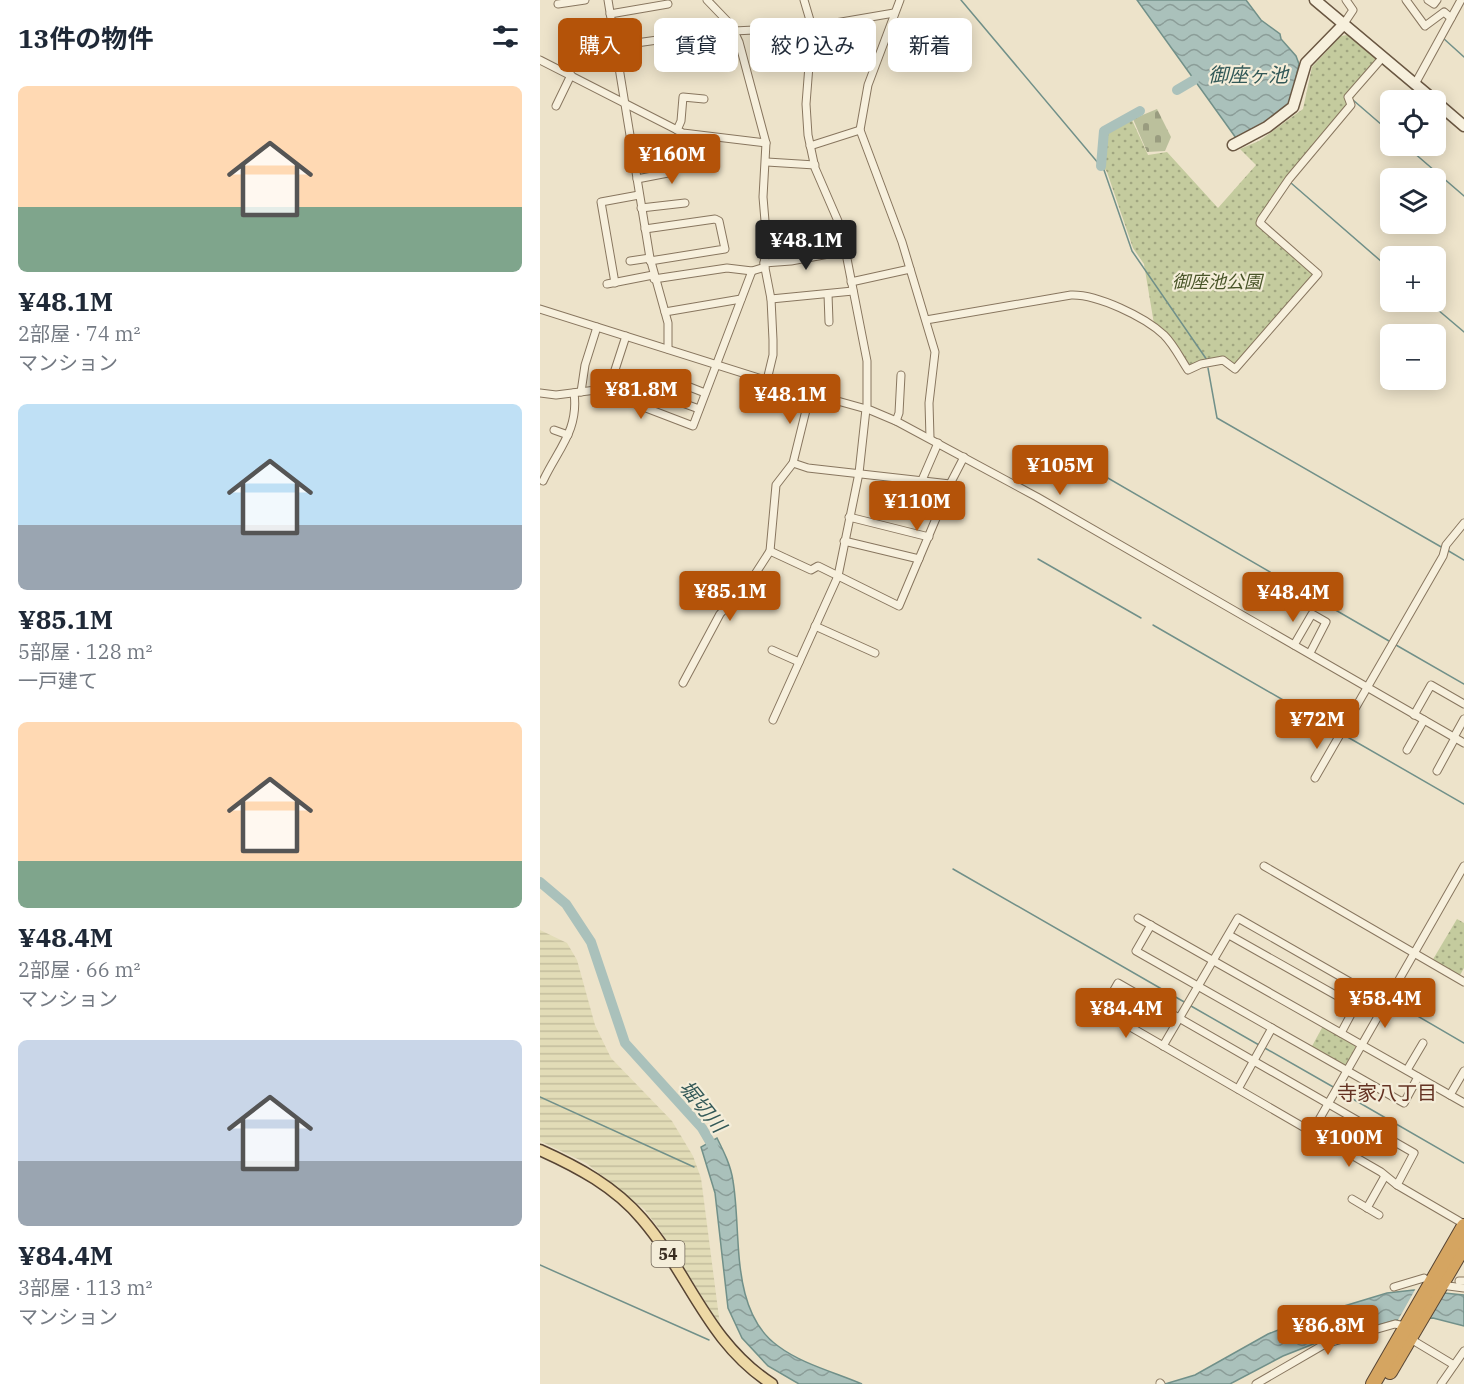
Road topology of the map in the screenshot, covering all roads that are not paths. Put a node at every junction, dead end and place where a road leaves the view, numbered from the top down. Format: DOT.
graph roads {
  1 [pos="585,0"];
  2 [pos="608,0"];
  3 [pos="706,0"];
  4 [pos="804,0"];
  5 [pos="900,0"];
  6 [pos="1315,0"];
  7 [pos="1346,0"];
  8 [pos="1406,0"];
  9 [pos="1428,0"];
  10 [pos="1437,0"];
  11 [pos="1461,0"];
  12 [pos="558,4"];
  13 [pos="668,4"];
  14 [pos="894,13"];
  15 [pos="610,14"];
  16 [pos="611,18"];
  17 [pos="722,18"];
  18 [pos="809,18"];
  19 [pos="865,18"];
  20 [pos="1450,18"];
  21 [pos="1343,25"];
  22 [pos="738,46"];
  23 [pos="1383,57"];
  24 [pos="540,60"];
  25 [pos="620,72"];
  26 [pos="808,72"];
  27 [pos="571,75"];
  28 [pos="1415,84"];
  29 [pos="1422,90"];
  30 [pos="704,99"];
  31 [pos="625,103"];
  32 [pos="556,106"];
  33 [pos="1446,110"];
  34 [pos="1464,126"];
  35 [pos="677,130"];
  36 [pos="860,130"];
  37 [pos="766,143"];
  38 [pos="1233,145"];
  39 [pos="810,146"];
  40 [pos="666,158"];
  41 [pos="767,162"];
  42 [pos="815,165"];
  43 [pos="637,179"];
  44 [pos="639,195"];
  45 [pos="685,203"];
  46 [pos="641,208"];
  47 [pos="645,230"];
  48 [pos="845,251"];
  49 [pos="650,259"];
  50 [pos="630,261"];
  51 [pos="765,265"];
  52 [pos="910,269"];
  53 [pos="752,271"];
  54 [pos="654,277"];
  55 [pos="851,282"];
  56 [pos="853,291"];
  57 [pos="828,294"];
  58 [pos="741,299"];
  59 [pos="771,299"];
  60 [pos="540,309"];
  61 [pos="665,312"];
  62 [pos="926,320"];
  63 [pos="829,322"];
  64 [pos="597,327"];
  65 [pos="626,336"];
  66 [pos="668,349"];
  67 [pos="716,364"];
  68 [pos="902,375"];
  69 [pos="767,380"];
  70 [pos="677,382"];
  71 [pos="599,390"];
  72 [pos="577,392"];
  73 [pos="540,393"];
  74 [pos="655,393"];
  75 [pos="705,393"];
  76 [pos="810,394"];
  77 [pos="699,409"];
  78 [pos="866,409"];
  79 [pos="896,421"];
  80 [pos="554,430"];
  81 [pos="568,435"];
  82 [pos="930,438"];
  83 [pos="938,443"];
  84 [pos="964,457"];
  85 [pos="793,463"];
  86 [pos="859,473"];
  87 [pos="922,480"];
  88 [pos="543,481"];
  89 [pos="940,509"];
  90 [pos="849,517"];
  91 [pos="1464,524"];
  92 [pos="929,537"];
  93 [pos="843,542"];
  94 [pos="770,551"];
  95 [pos="919,559"];
  96 [pos="838,576"];
  97 [pos="815,626"];
  98 [pos="1294,645"];
  99 [pos="772,650"];
  100 [pos="875,653"];
  101 [pos="1310,653"];
  102 [pos="799,662"];
  103 [pos="683,683"];
  104 [pos="1367,687"];
  105 [pos="1464,704"];
  106 [pos="1414,714"];
  107 [pos="1464,719"];
  108 [pos="773,720"];
  109 [pos="1424,720"];
  110 [pos="1455,738"];
  111 [pos="1464,743"];
  112 [pos="1407,750"];
  113 [pos="1437,771"];
  114 [pos="1315,778"];
  115 [pos="1264,866"];
  116 [pos="1464,866"];
  117 [pos="1138,918"];
  118 [pos="1150,925"];
  119 [pos="1229,935"];
  120 [pos="1414,954"];
  121 [pos="1213,961"];
  122 [pos="1464,982"];
  123 [pos="1199,986"];
  124 [pos="1089,1003"];
  125 [pos="1355,1006"];
  126 [pos="1102,1011"];
  127 [pos="1180,1018"];
  128 [pos="1272,1028"];
  129 [pos="1341,1033"];
  130 [pos="1423,1043"];
  131 [pos="1362,1045"];
  132 [pos="1163,1046"];
  133 [pos="1254,1061"];
  134 [pos="1407,1070"];
  135 [pos="1347,1071"];
  136 [pos="1464,1071"];
  137 [pos="1418,1077"];
  138 [pos="1238,1089"];
  139 [pos="1450,1095"];
  140 [pos="1464,1103"];
  141 [pos="1328,1104"];
  142 [pos="1312,1132"];
  143 [pos="540,1150"];
  144 [pos="1385,1176"];
  145 [pos="1397,1185"];
  146 [pos="1352,1199"];
  147 [pos="1367,1208"];
  148 [pos="1379,1215"];
  149 [pos="1464,1225"];
  150 [pos="1464,1246"];
  151 [pos="1433,1284"];
  152 [pos="1394,1287"];
  153 [pos="1464,1288"];
  154 [pos="1411,1326"];
  155 [pos="1464,1351"];
  156 [pos="1454,1365"];
  157 [pos="772,1384"];
  158 [pos="1256,1384"];
  159 [pos="1373,1384"];
  160 [pos="1383,1384"];
  161 [pos="1441,1384"];
  1 -- 12 [label="street"];
  2 -- 15 [label="street"];
  3 -- 17 [label="street"];
  4 -- 18 [label="street"];
  5 -- 14 [label="street"];
  6 -- 21 [label="street"];
  7 -- 21 [label="street"];
  8 -- 20 [label="street"];
  9 -- 10 [label="street"];
  11 -- 20 [label="street"];
  13 -- 15 [label="street"];
  14 -- 19 [label="street"];
  14 -- 36 [label="street"];
  15 -- 16 [label="street"];
  20 -- 28 [label="street"];
  21 -- 23 [label="street"];
  21 -- 38 [label="street"];
  22 -- 37 [label="street"];
  23 -- 28 [label="street"];
  23 -- 62 [label="street"];
  24 -- 27 [label="street"];
  25 -- 31 [label="street"];
  26 -- 39 [label="street"];
  27 -- 31 [label="street"];
  27 -- 32 [label="street"];
  28 -- 29 [label="street"];
  30 -- 35 [label="street"];
  31 -- 35 [label="street"];
  31 -- 43 [label="street"];
  33 -- 34 [label="street"];
  35 -- 37 [label="street"];
  36 -- 39 [label="street"];
  36 -- 52 [label="street"];
  37 -- 41 [label="street"];
  39 -- 42 [label="street"];
  40 -- 43 [label="street"];
  41 -- 42 [label="street"];
  41 -- 51 [label="street"];
  42 -- 48 [label="street"];
  43 -- 44 [label="street"];
  44 -- 46 [label="street"];
  44 -- 54 [label="street"];
  45 -- 46 [label="street"];
  46 -- 47 [label="street"];
  47 -- 49 [label="street"];
  47 -- 49 [label="street"];
  48 -- 51 [label="street"];
  48 -- 55 [label="street"];
  49 -- 50 [label="street"];
  49 -- 54 [label="street"];
  51 -- 53 [label="street"];
  51 -- 59 [label="street"];
  52 -- 55 [label="street"];
  52 -- 62 [label="street"];
  53 -- 54 [label="street"];
  53 -- 58 [label="street"];
  54 -- 61 [label="street"];
  55 -- 56 [label="street"];
  56 -- 57 [label="street"];
  56 -- 78 [label="street"];
  57 -- 59 [label="street"];
  57 -- 63 [label="street"];
  58 -- 61 [label="street"];
  58 -- 67 [label="street"];
  59 -- 69 [label="street"];
  60 -- 64 [label="street"];
  61 -- 66 [label="street"];
  62 -- 82 [label="street"];
  64 -- 65 [label="street"];
  64 -- 72 [label="street"];
  65 -- 66 [label="street"];
  65 -- 71 [label="street"];
  66 -- 67 [label="street"];
  67 -- 69 [label="street"];
  67 -- 75 [label="street"];
  68 -- 79 [label="street"];
  69 -- 76 [label="street"];
  70 -- 75 [label="street"];
  71 -- 72 [label="street"];
  71 -- 77 [label="street"];
  72 -- 73 [label="street"];
  72 -- 81 [label="street"];
  74 -- 77 [label="street"];
  75 -- 77 [label="street"];
  76 -- 78 [label="street"];
  76 -- 85 [label="street"];
  78 -- 79 [label="street"];
  78 -- 86 [label="street"];
  79 -- 82 [label="street"];
  80 -- 81 [label="street"];
  81 -- 88 [label="street"];
  82 -- 83 [label="street"];
  83 -- 84 [label="street"];
  83 -- 87 [label="street"];
  84 -- 87 [label="street"];
  84 -- 98 [label="street"];
  85 -- 86 [label="street"];
  85 -- 94 [label="street"];
  86 -- 87 [label="street"];
  86 -- 90 [label="street"];
  89 -- 92 [label="street"];
  90 -- 92 [label="street"];
  90 -- 93 [label="street"];
  91 -- 104 [label="street"];
  92 -- 95 [label="street"];
  93 -- 95 [label="street"];
  93 -- 96 [label="street"];
  94 -- 96 [label="street"];
  94 -- 103 [label="street"];
  95 -- 96 [label="street"];
  96 -- 97 [label="street"];
  97 -- 100 [label="street"];
  97 -- 102 [label="street"];
  98 -- 101 [label="street"];
  98 -- 101 [label="street"];
  99 -- 102 [label="street"];
  101 -- 104 [label="street"];
  102 -- 108 [label="street"];
  104 -- 106 [label="street"];
  104 -- 114 [label="street"];
  105 -- 106 [label="street"];
  106 -- 109 [label="street"];
  107 -- 110 [label="street"];
  109 -- 110 [label="street"];
  109 -- 112 [label="street"];
  110 -- 111 [label="street"];
  110 -- 113 [label="street"];
  115 -- 120 [label="street"];
  116 -- 120 [label="street"];
  117 -- 118 [label="street"];
  118 -- 121 [label="street"];
  118 -- 123 [label="street"];
  119 -- 121 [label="street"];
  119 -- 125 [label="street"];
  119 -- 125 [label="street"];
  120 -- 122 [label="street"];
  120 -- 131 [label="street"];
  121 -- 123 [label="street"];
  121 -- 129 [label="street"];
  123 -- 127 [label="street"];
  123 -- 128 [label="street"];
  124 -- 126 [label="street"];
  125 -- 129 [label="street"];
  126 -- 127 [label="street"];
  126 -- 132 [label="street"];
  127 -- 132 [label="street"];
  127 -- 133 [label="street"];
  128 -- 133 [label="street"];
  128 -- 135 [label="street"];
  129 -- 131 [label="street"];
  130 -- 134 [label="street"];
  131 -- 134 [label="street"];
  131 -- 135 [label="street"];
  132 -- 138 [label="street"];
  133 -- 138 [label="street"];
  133 -- 141 [label="street"];
  134 -- 137 [label="street"];
  135 -- 137 [label="street"];
  135 -- 141 [label="street"];
  136 -- 139 [label="street"];
  137 -- 139 [label="street"];
  138 -- 142 [label="street"];
  139 -- 140 [label="street"];
  141 -- 142 [label="street"];
  141 -- 145 [label="street"];
  142 -- 144 [label="street"];
  143 -- 157 [label="main road, 54"];
  144 -- 145 [label="street"];
  144 -- 147 [label="street"];
  145 -- 149 [label="street"];
  146 -- 147 [label="street"];
  147 -- 148 [label="street"];
  149 -- 151 [label="highway"];
  150 -- 151 [label="highway"];
  151 -- 152 [label="street"];
  151 -- 153 [label="street"];
  151 -- 154 [label="highway"];
  154 -- 156 [label="street"];
  154 -- 158 [label="street"];
  154 -- 159 [label="highway"];
  154 -- 160 [label="highway"];
  155 -- 156 [label="street"];
  156 -- 161 [label="street"];
}
